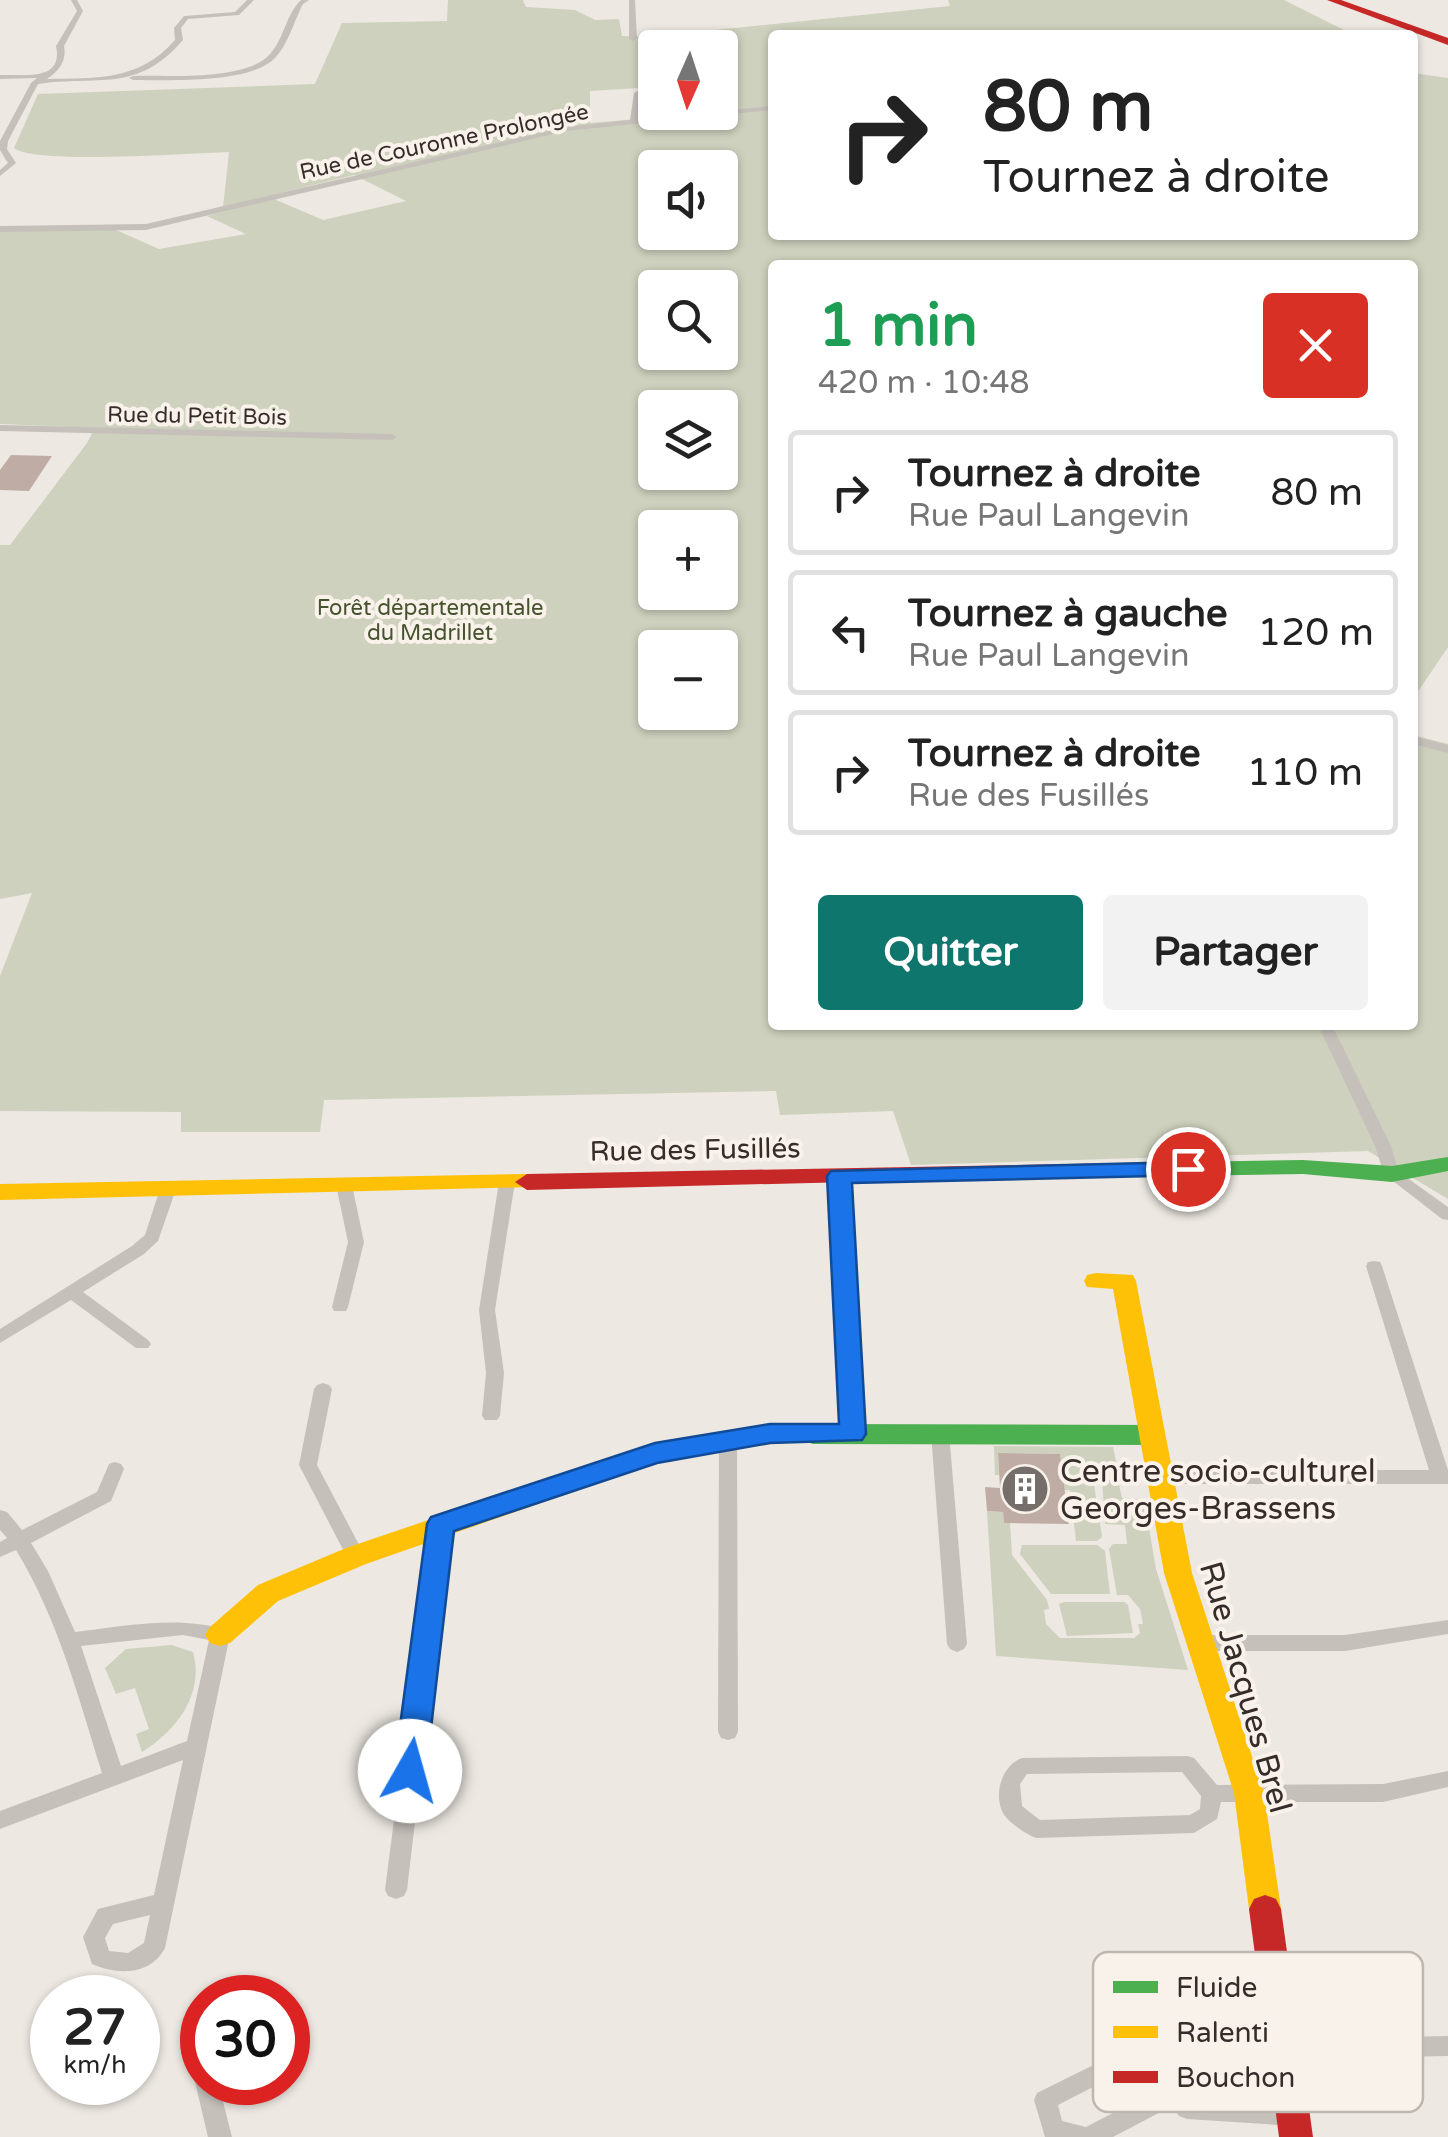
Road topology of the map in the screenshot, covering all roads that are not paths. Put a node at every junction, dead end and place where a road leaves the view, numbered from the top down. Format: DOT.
graph roads {
  1 [pos="74,0"];
  2 [pos="251,0"];
  3 [pos="306,0"];
  4 [pos="632,0"];
  5 [pos="1310,0"];
  6 [pos="1332,0"];
  7 [pos="1391,30"];
  8 [pos="1409,30"];
  9 [pos="1418,33"];
  10 [pos="633,39"];
  11 [pos="1418,39"];
  12 [pos="1448,45"];
  13 [pos="0,77"];
  14 [pos="40,78"];
  15 [pos="116,79"];
  16 [pos="638,93"];
  17 [pos="768,108"];
  18 [pos="634,121"];
  19 [pos="2,140"];
  20 [pos="0,174"];
  21 [pos="0,229"];
  22 [pos="0,428"];
  23 [pos="392,437"];
  24 [pos="1418,742"];
  25 [pos="1448,749"];
  26 [pos="1327,1030"];
  27 [pos="1448,1164"];
  28 [pos="1392,1174"];
  29 [pos="840,1176"];
  30 [pos="507,1182"];
  31 [pos="344,1185"];
  32 [pos="168,1189"];
  33 [pos="0,1192"];
  34 [pos="1448,1215"];
  35 [pos="1374,1266"];
  36 [pos="1096,1281"];
  37 [pos="72,1292"];
  38 [pos="340,1307"];
  39 [pos="0,1337"];
  40 [pos="142,1344"];
  41 [pos="323,1389"];
  42 [pos="492,1416"];
  43 [pos="940,1433"];
  44 [pos="853,1434"];
  45 [pos="1152,1435"];
  46 [pos="728,1439"];
  47 [pos="115,1468"];
  48 [pos="1444,1476"];
  49 [pos="1160,1477"];
  50 [pos="0,1517"];
  51 [pos="441,1524"];
  52 [pos="24,1540"];
  53 [pos="0,1550"];
  54 [pos="356,1556"];
  55 [pos="1448,1627"];
  56 [pos="220,1635"];
  57 [pos="68,1640"];
  58 [pos="1199,1643"];
  59 [pos="957,1644"];
  60 [pos="728,1732"];
  61 [pos="198,1746"];
  62 [pos="114,1777"];
  63 [pos="1448,1780"];
  64 [pos="1249,1793"];
  65 [pos="1212,1794"];
  66 [pos="0,1820"];
  67 [pos="396,1890"];
  68 [pos="164,1902"];
  69 [pos="1270,1952"];
  70 [pos="1448,2046"];
  71 [pos="1423,2047"];
  72 [pos="1093,2076"];
  73 [pos="212,2105"];
  74 [pos="1137,2112"];
  75 [pos="1211,2112"];
  76 [pos="1294,2126"];
  77 [pos="220,2137"];
  78 [pos="1083,2137"];
  79 [pos="1091,2137"];
  1 -- 14 [label="street"];
  2 -- 15 [label="street"];
  3 -- 15 [label="street"];
  4 -- 10 [label="street"];
  5 -- 7 [label="main road"];
  6 -- 8 [label="main road"];
  9 -- 12 [label="main road"];
  11 -- 12 [label="main road"];
  13 -- 14 [label="street"];
  14 -- 15 [label="street"];
  14 -- 19 [label="street"];
  16 -- 18 [label="street"];
  17 -- 18 [label="street, Rue de Couronne Prolongée"];
  18 -- 21 [label="street, Rue de Couronne Prolongée"];
  19 -- 20 [label="street"];
  22 -- 23 [label="street, Rue du Petit Bois"];
  24 -- 25 [label="street"];
  26 -- 28 [label="street"];
  27 -- 28 [label="main road, Rue des Fusillés"];
  28 -- 29 [label="main road, Rue des Fusillés"];
  28 -- 34 [label="street"];
  29 -- 30 [label="main road, Rue des Fusillés"];
  29 -- 44 [label="street"];
  30 -- 31 [label="main road, Rue des Fusillés"];
  30 -- 42 [label="street"];
  31 -- 32 [label="main road, Rue des Fusillés"];
  31 -- 38 [label="street"];
  32 -- 33 [label="main road, Rue des Fusillés"];
  32 -- 37 [label="street"];
  35 -- 48 [label="street"];
  36 -- 45 [label="main road, Rue Jacques Brel"];
  37 -- 39 [label="street"];
  37 -- 40 [label="street"];
  41 -- 54 [label="street"];
  43 -- 44 [label="main road"];
  43 -- 45 [label="main road"];
  43 -- 59 [label="street"];
  44 -- 46 [label="main road"];
  45 -- 49 [label="main road, Rue Jacques Brel"];
  46 -- 51 [label="main road"];
  46 -- 60 [label="street"];
  47 -- 52 [label="street"];
  48 -- 49 [label="street"];
  49 -- 58 [label="main road, Rue Jacques Brel"];
  50 -- 52 [label="street"];
  51 -- 54 [label="main road"];
  51 -- 67 [label="street"];
  52 -- 53 [label="street"];
  52 -- 57 [label="street"];
  54 -- 56 [label="main road"];
  55 -- 58 [label="street"];
  56 -- 57 [label="street"];
  56 -- 61 [label="street"];
  57 -- 62 [label="street"];
  58 -- 64 [label="main road, Rue Jacques Brel"];
  61 -- 62 [label="street"];
  61 -- 68 [label="street"];
  62 -- 66 [label="street"];
  63 -- 64 [label="street"];
  64 -- 65 [label="street"];
  64 -- 69 [label="main road, Rue Jacques Brel"];
  65 -- 65 [label="street"];
  70 -- 71 [label="street"];
  72 -- 78 [label="street"];
  73 -- 77 [label="street"];
  74 -- 79 [label="street"];
  75 -- 76 [label="street"];
}
